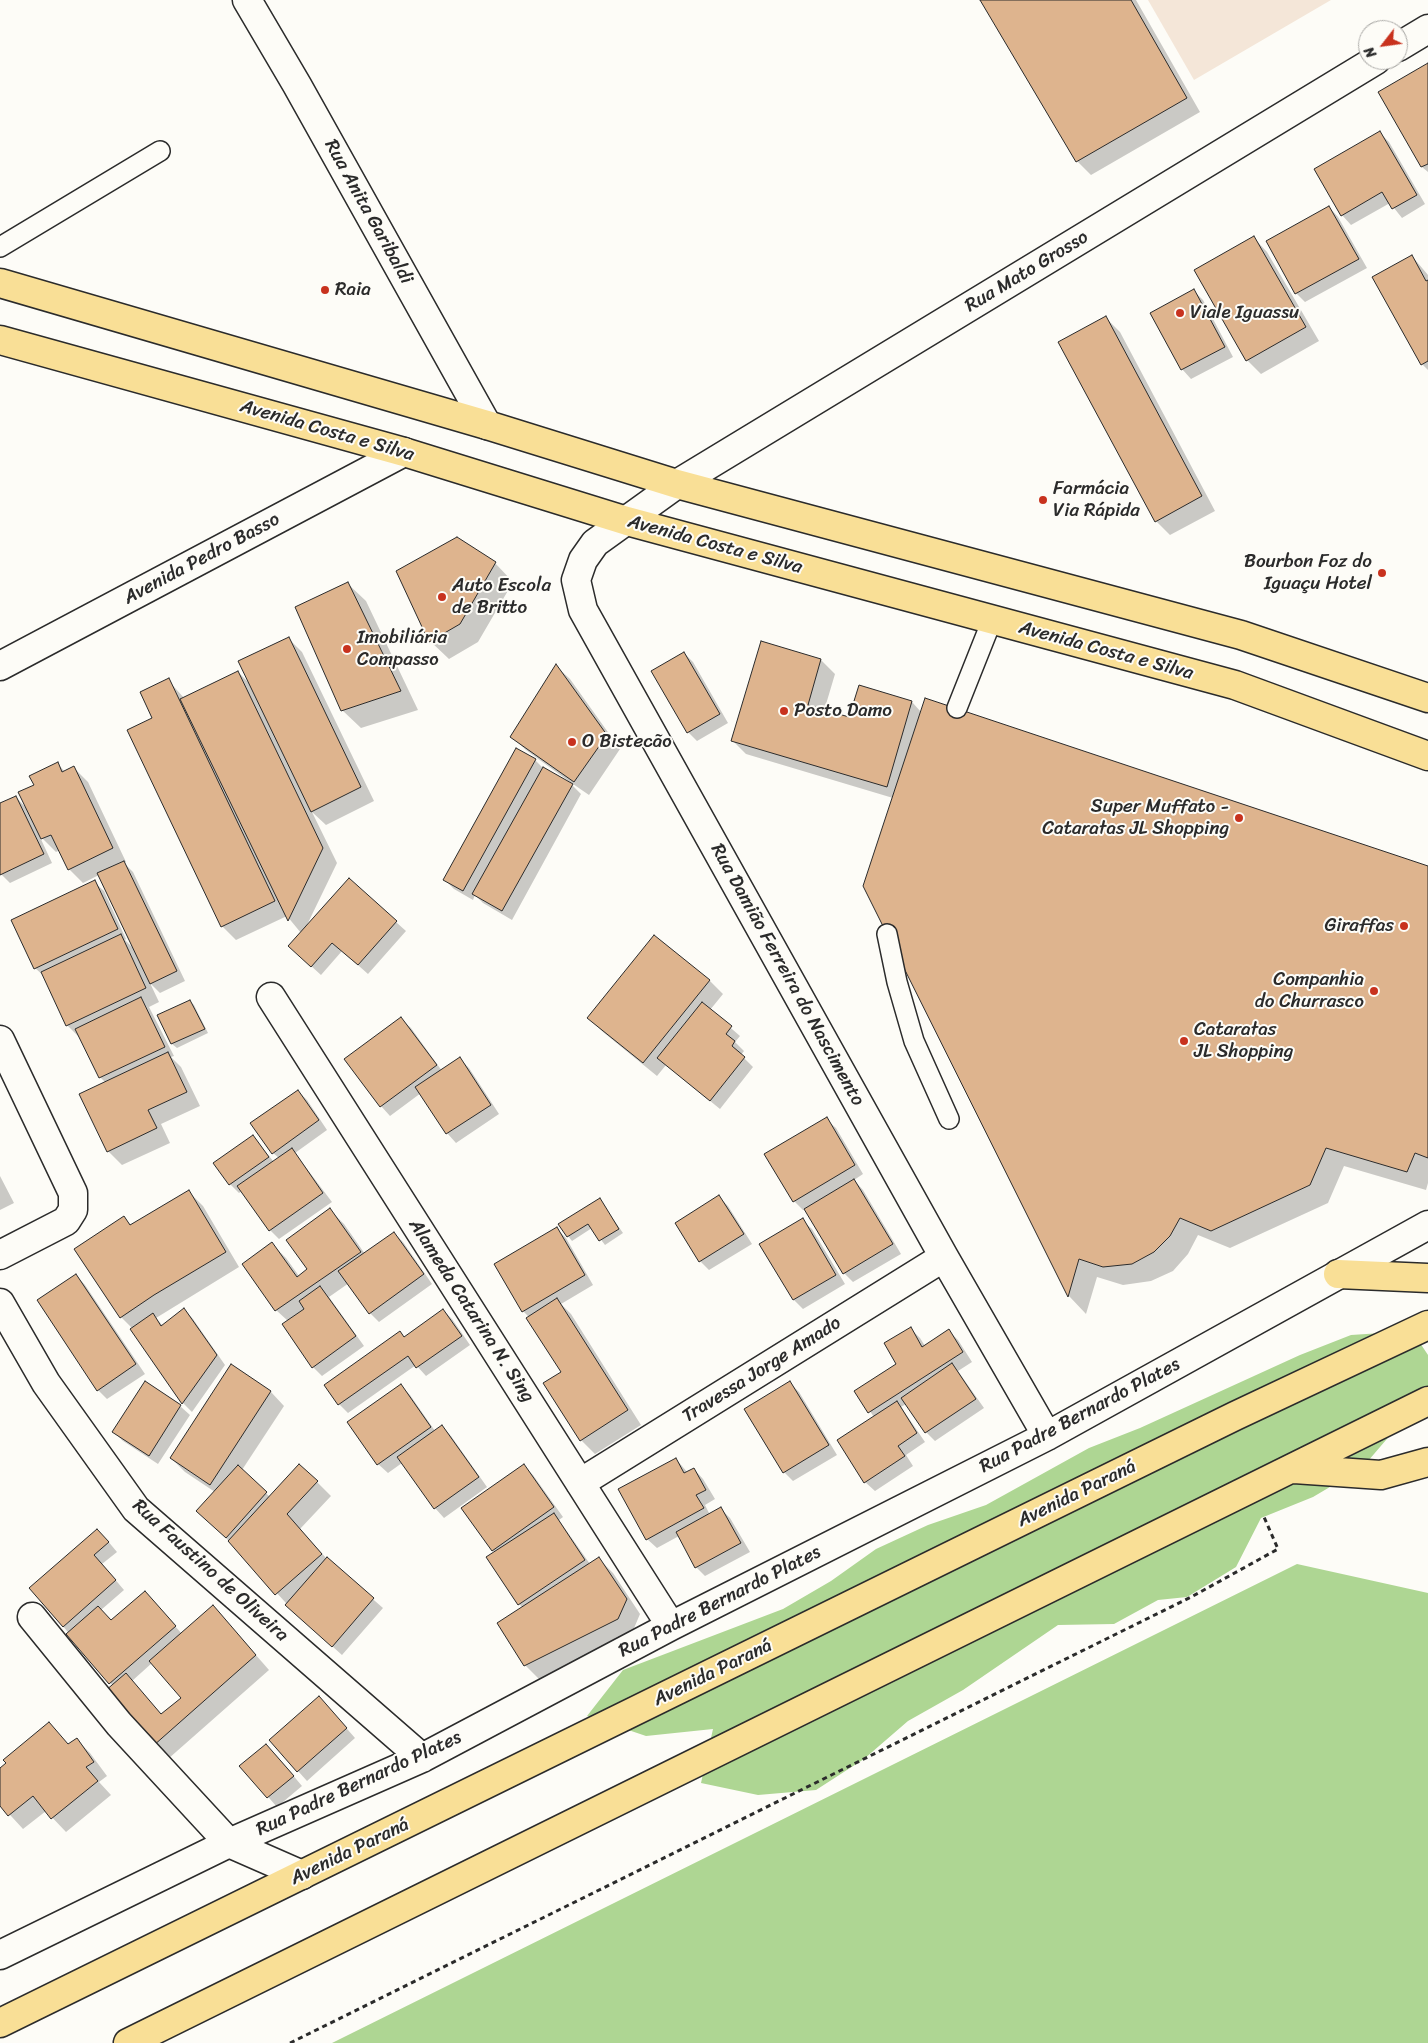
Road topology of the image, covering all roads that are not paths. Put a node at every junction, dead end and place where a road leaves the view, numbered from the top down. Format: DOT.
graph roads {
  1 [pos="247,0"];
  2 [pos="1428,29"];
  3 [pos="1408,41"];
  4 [pos="1360,70"];
  5 [pos="160,151"];
  6 [pos="0,247"];
  7 [pos="0,283"];
  8 [pos="0,340"];
  9 [pos="487,425"];
  10 [pos="404,452"];
  11 [pos="677,484"];
  12 [pos="627,521"];
  13 [pos="992,620"];
  14 [pos="0,666"];
  15 [pos="1428,698"];
  16 [pos="957,708"];
  17 [pos="1428,756"];
  18 [pos="887,934"];
  19 [pos="271,998"];
  20 [pos="0,1040"];
  21 [pos="948,1119"];
  22 [pos="1428,1224"];
  23 [pos="0,1255"];
  24 [pos="944,1257"];
  25 [pos="1338,1274"];
  26 [pos="1428,1278"];
  27 [pos="0,1303"];
  28 [pos="1428,1325"];
  29 [pos="1428,1400"];
  30 [pos="1047,1436"];
  31 [pos="1428,1462"];
  32 [pos="1292,1469"];
  33 [pos="580,1483"];
  34 [pos="32,1617"];
  35 [pos="671,1626"];
  36 [pos="422,1758"];
  37 [pos="229,1843"];
  38 [pos="302,1875"];
  39 [pos="0,1955"];
  40 [pos="0,2023"];
  41 [pos="128,2043"];
  1 -- 9 [label="street, Rua Anita Garibaldi"];
  2 -- 3 [label="street"];
  4 -- 11 [label="street, Rua Mato Grosso"];
  5 -- 6 [label="lane"];
  7 -- 9 [label="main road"];
  8 -- 10 [label="main road, Avenida Costa e Silva"];
  9 -- 11 [label="main road"];
  10 -- 12 [label="main road, Avenida Costa e Silva"];
  10 -- 14 [label="street, Avenida Pedro Basso"];
  11 -- 12 [label="street, Rua Mato Grosso"];
  11 -- 15 [label="main road"];
  12 -- 13 [label="main road, Avenida Costa e Silva"];
  12 -- 24 [label="street, Rua Damião Ferreira do Nascimento"];
  13 -- 16 [label="lane"];
  13 -- 17 [label="main road, Avenida Costa e Silva"];
  18 -- 21 [label="lane"];
  19 -- 33 [label="street, Alameda Catarina N. Sing"];
  20 -- 23 [label="street"];
  22 -- 25 [label="street, Rua Padre Bernardo Plates"];
  24 -- 30 [label="street, Rua Damião Ferreira do Nascimento"];
  24 -- 33 [label="street, Travessa Jorge Amado"];
  25 -- 26 [label="main road"];
  25 -- 30 [label="street, Rua Padre Bernardo Plates"];
  27 -- 36 [label="street, Rua Faustino de Oliveira"];
  28 -- 38 [label="main road, Avenida Paraná"];
  29 -- 32 [label="main road"];
  30 -- 35 [label="street, Rua Padre Bernardo Plates"];
  31 -- 32 [label="main road"];
  32 -- 41 [label="main road"];
  33 -- 35 [label="street, Alameda Catarina N. Sing"];
  34 -- 37 [label="street"];
  35 -- 36 [label="street, Rua Padre Bernardo Plates"];
  36 -- 37 [label="street, Rua Padre Bernardo Plates"];
  37 -- 38 [label="street"];
  37 -- 39 [label="street, Rua Padre Bernardo Plates"];
  38 -- 40 [label="main road, Avenida Paraná"];
}
